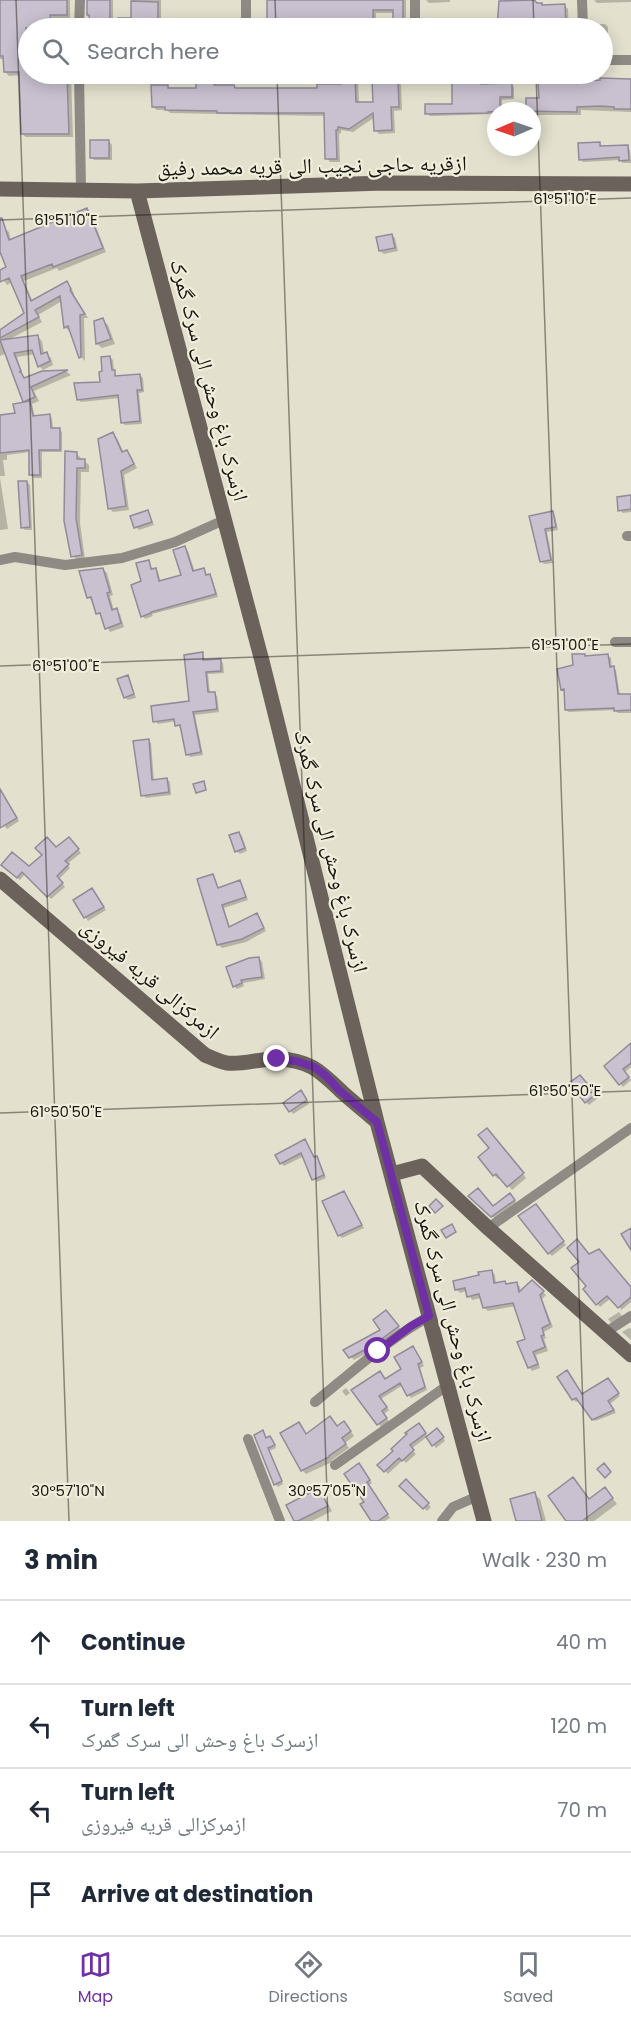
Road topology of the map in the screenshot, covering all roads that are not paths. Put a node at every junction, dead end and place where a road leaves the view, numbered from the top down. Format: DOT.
graph roads {
  1 [pos="80,0"];
  2 [pos="246,0"];
  3 [pos="415,0"];
  4 [pos="582,0"];
  5 [pos="80,18"];
  6 [pos="246,18"];
  7 [pos="415,18"];
  8 [pos="582,18"];
  9 [pos="613,60"];
  10 [pos="631,60"];
  11 [pos="79,84"];
  12 [pos="631,184"];
  13 [pos="0,189"];
  14 [pos="81,189"];
  15 [pos="137,191"];
  16 [pos="224,520"];
  17 [pos="0,560"];
  18 [pos="615,642"];
  19 [pos="631,642"];
  20 [pos="0,879"];
  21 [pos="377,1122"];
  22 [pos="631,1128"];
  23 [pos="392,1174"];
  24 [pos="488,1228"];
  25 [pos="429,1316"];
  26 [pos="631,1316"];
  27 [pos="606,1332"];
  28 [pos="631,1355"];
  29 [pos="448,1385"];
  30 [pos="315,1402"];
  31 [pos="248,1439"];
  32 [pos="335,1465"];
  33 [pos="478,1496"];
  34 [pos="280,1521"];
  35 [pos="442,1521"];
  36 [pos="484,1521"];
  1 -- 5 [label="street"];
  2 -- 6 [label="street"];
  3 -- 7 [label="street"];
  4 -- 8 [label="street"];
  9 -- 10 [label="street"];
  11 -- 14 [label="street"];
  12 -- 15 [label="main road, ازقریه حاجی نجیب الی قریه محمد رفیق"];
  13 -- 14 [label="main road, ازقریه حاجی نجیب الی قریه محمد رفیق"];
  14 -- 15 [label="main road, ازقریه حاجی نجیب الی قریه محمد رفیق"];
  15 -- 16 [label="main road, ازسرک باغ وحش الی سرک گمرک"];
  16 -- 17 [label="street"];
  16 -- 21 [label="main road, ازسرک باغ وحش الی سرک گمرک"];
  18 -- 19 [label="street"];
  20 -- 21 [label="main road, ازمرکزالی قریه فیروزی"];
  21 -- 23 [label="main road, ازسرک باغ وحش الی سرک گمرک"];
  22 -- 24 [label="street"];
  23 -- 24 [label="main road"];
  23 -- 25 [label="main road, ازسرک باغ وحش الی سرک گمرک"];
  24 -- 27 [label="main road"];
  25 -- 29 [label="main road, ازسرک باغ وحش الی سرک گمرک"];
  25 -- 30 [label="street"];
  26 -- 27 [label="street"];
  27 -- 28 [label="main road"];
  29 -- 32 [label="street"];
  29 -- 33 [label="main road, ازسرک باغ وحش الی سرک گمرک"];
  31 -- 34 [label="street"];
  33 -- 35 [label="street"];
  33 -- 36 [label="main road, ازسرک باغ وحش الی سرک گمرک"];
}
